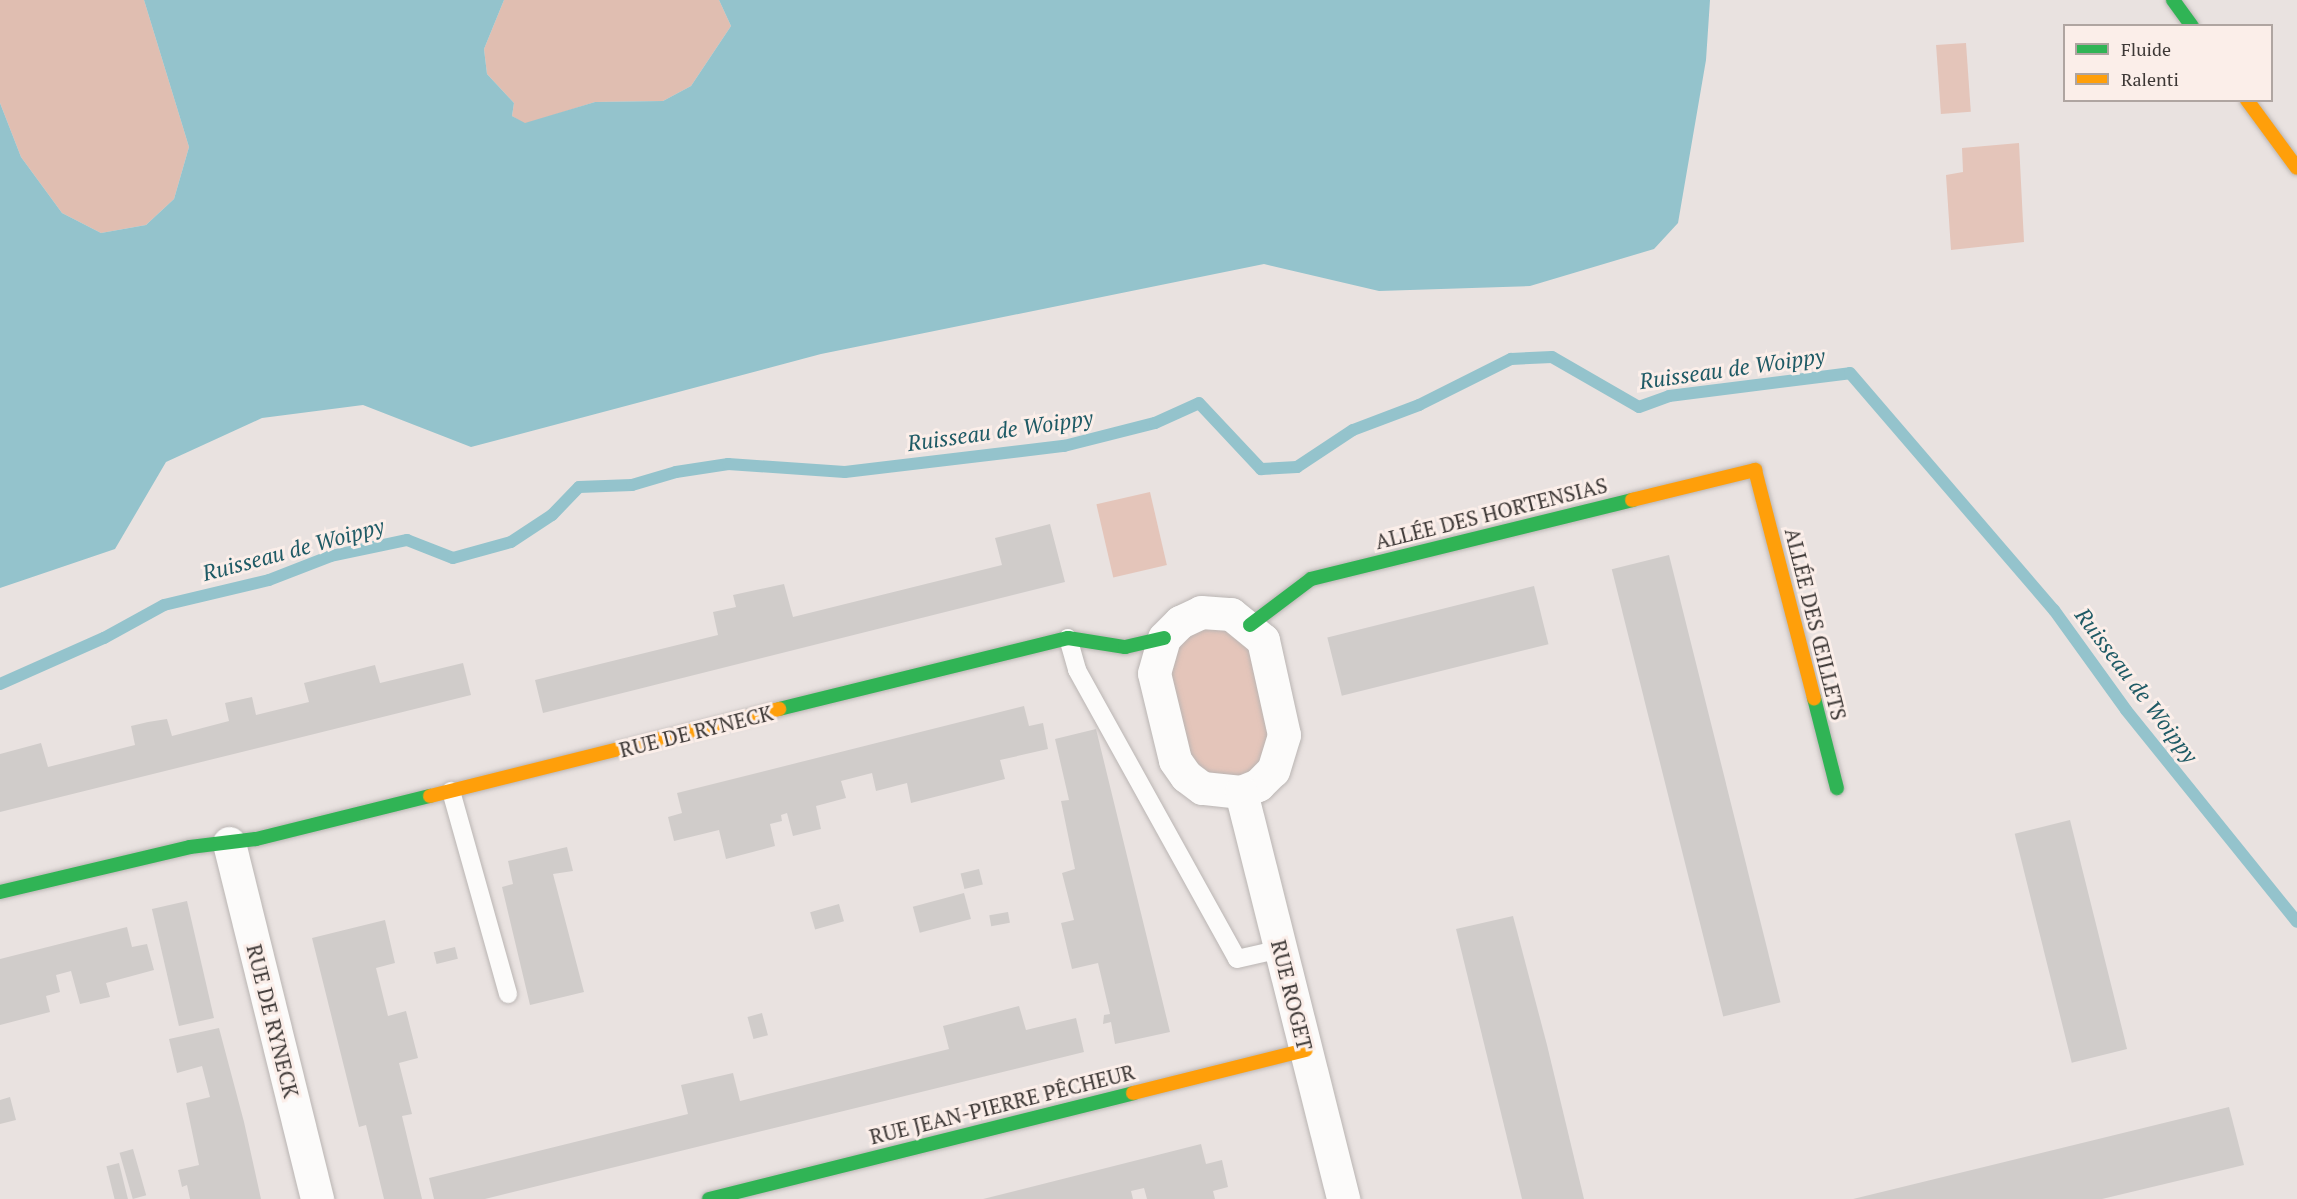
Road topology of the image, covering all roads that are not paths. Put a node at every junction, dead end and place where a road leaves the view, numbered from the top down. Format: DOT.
graph roads {
  1 [pos="2173,0"];
  2 [pos="2191,24"];
  3 [pos="2248,102"];
  4 [pos="2297,168"];
  5 [pos="1755,470"];
  6 [pos="1250,626"];
  7 [pos="1068,639"];
  8 [pos="1164,639"];
  9 [pos="1837,788"];
  10 [pos="451,791"];
  11 [pos="1241,792"];
  12 [pos="229,843"];
  13 [pos="0,892"];
  14 [pos="1281,949"];
  15 [pos="508,994"];
  16 [pos="1305,1050"];
  17 [pos="716,1198"];
  18 [pos="317,1199"];
  19 [pos="1343,1199"];
  1 -- 2 [label="street"];
  3 -- 4 [label="street"];
  5 -- 6 [label="street, ALLÉE DES HORTENSIAS"];
  5 -- 9 [label="street, ALLÉE DES ŒILLETS"];
  6 -- 8 [label="street"];
  6 -- 11 [label="street"];
  7 -- 8 [label="street, RUE DE RYNECK"];
  7 -- 10 [label="street, RUE DE RYNECK"];
  7 -- 14 [label="lane"];
  8 -- 11 [label="street"];
  10 -- 12 [label="street, RUE DE RYNECK"];
  10 -- 15 [label="lane"];
  11 -- 14 [label="street, RUE ROGET"];
  12 -- 13 [label="street, RUE DE RYNECK"];
  12 -- 18 [label="street, RUE DE RYNECK"];
  14 -- 16 [label="street, RUE ROGET"];
  16 -- 17 [label="street, RUE JEAN-PIERRE PÊCHEUR"];
  16 -- 19 [label="street, RUE ROGET"];
}
